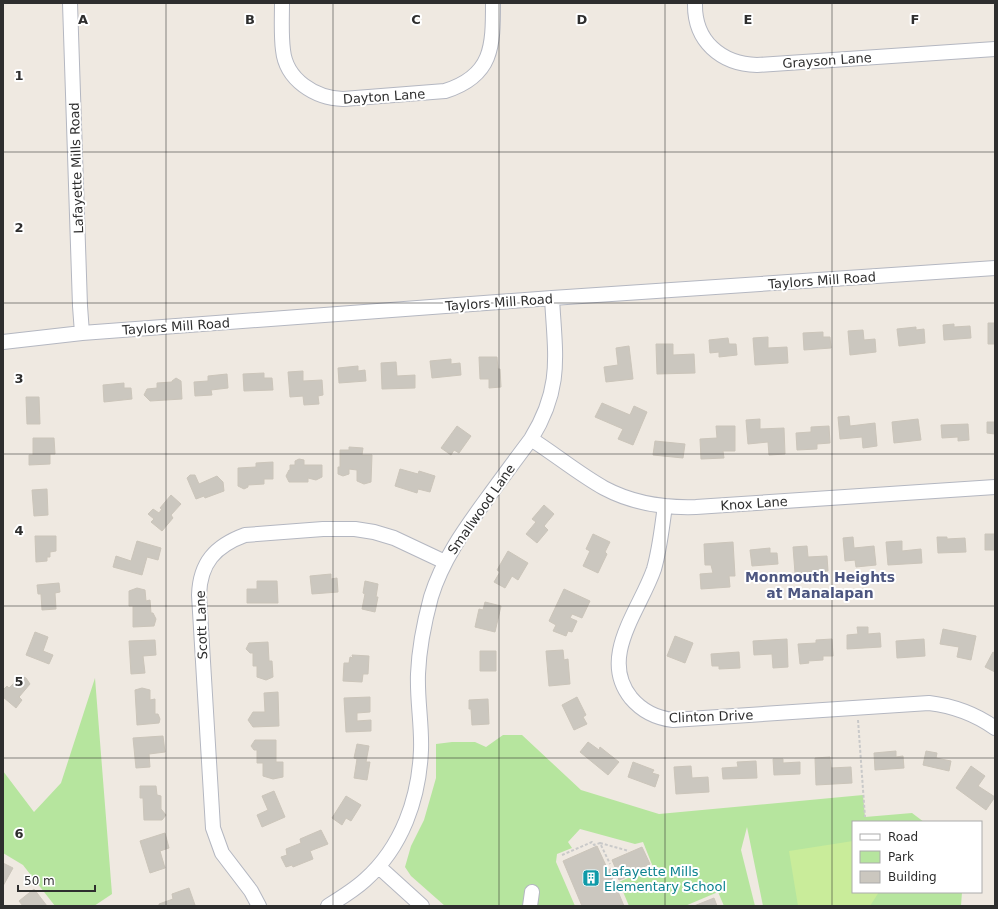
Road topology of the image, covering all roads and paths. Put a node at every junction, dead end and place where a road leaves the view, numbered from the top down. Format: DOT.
graph roads {
  1 [pos="70,3"];
  2 [pos="282,3"];
  3 [pos="493,3"];
  4 [pos="695,3"];
  5 [pos="995,49"];
  6 [pos="995,268"];
  7 [pos="552,298"];
  8 [pos="82,333"];
  9 [pos="3,342"];
  10 [pos="531,439"];
  11 [pos="995,487"];
  12 [pos="665,506"];
  13 [pos="445,562"];
  14 [pos="857,708"];
  15 [pos="995,728"];
  16 [pos="865,817"];
  17 [pos="600,843"];
  18 [pos="629,851"];
  19 [pos="562,855"];
  20 [pos="610,864"];
  21 [pos="379,867"];
  22 [pos="532,892"];
  23 [pos="258,906"];
  24 [pos="328,906"];
  25 [pos="422,906"];
  26 [pos="530,906"];
  1 -- 8 [label="street, Lafayette Mills Road"];
  2 -- 3 [label="street, Dayton Lane"];
  4 -- 5 [label="street, Grayson Lane"];
  6 -- 7 [label="street, Taylors Mill Road"];
  7 -- 8 [label="street, Taylors Mill Road"];
  7 -- 10 [label="street, Smallwood Lane"];
  8 -- 9 [label="street, Taylors Mill Road"];
  10 -- 12 [label="street, Knox Lane"];
  10 -- 13 [label="street, Smallwood Lane"];
  11 -- 12 [label="street, Knox Lane"];
  12 -- 14 [label="street, Clinton Drive"];
  13 -- 21 [label="street, Smallwood Lane"];
  13 -- 23 [label="street, Scott Lane"];
  14 -- 15 [label="street, Clinton Drive"];
  14 -- 16 [label="path"];
  17 -- 18 [label="path"];
  17 -- 19 [label="path"];
  17 -- 20 [label="path"];
  21 -- 24 [label="street, Smallwood Lane"];
  21 -- 25 [label="street"];
  22 -- 26 [label="street"];
}
